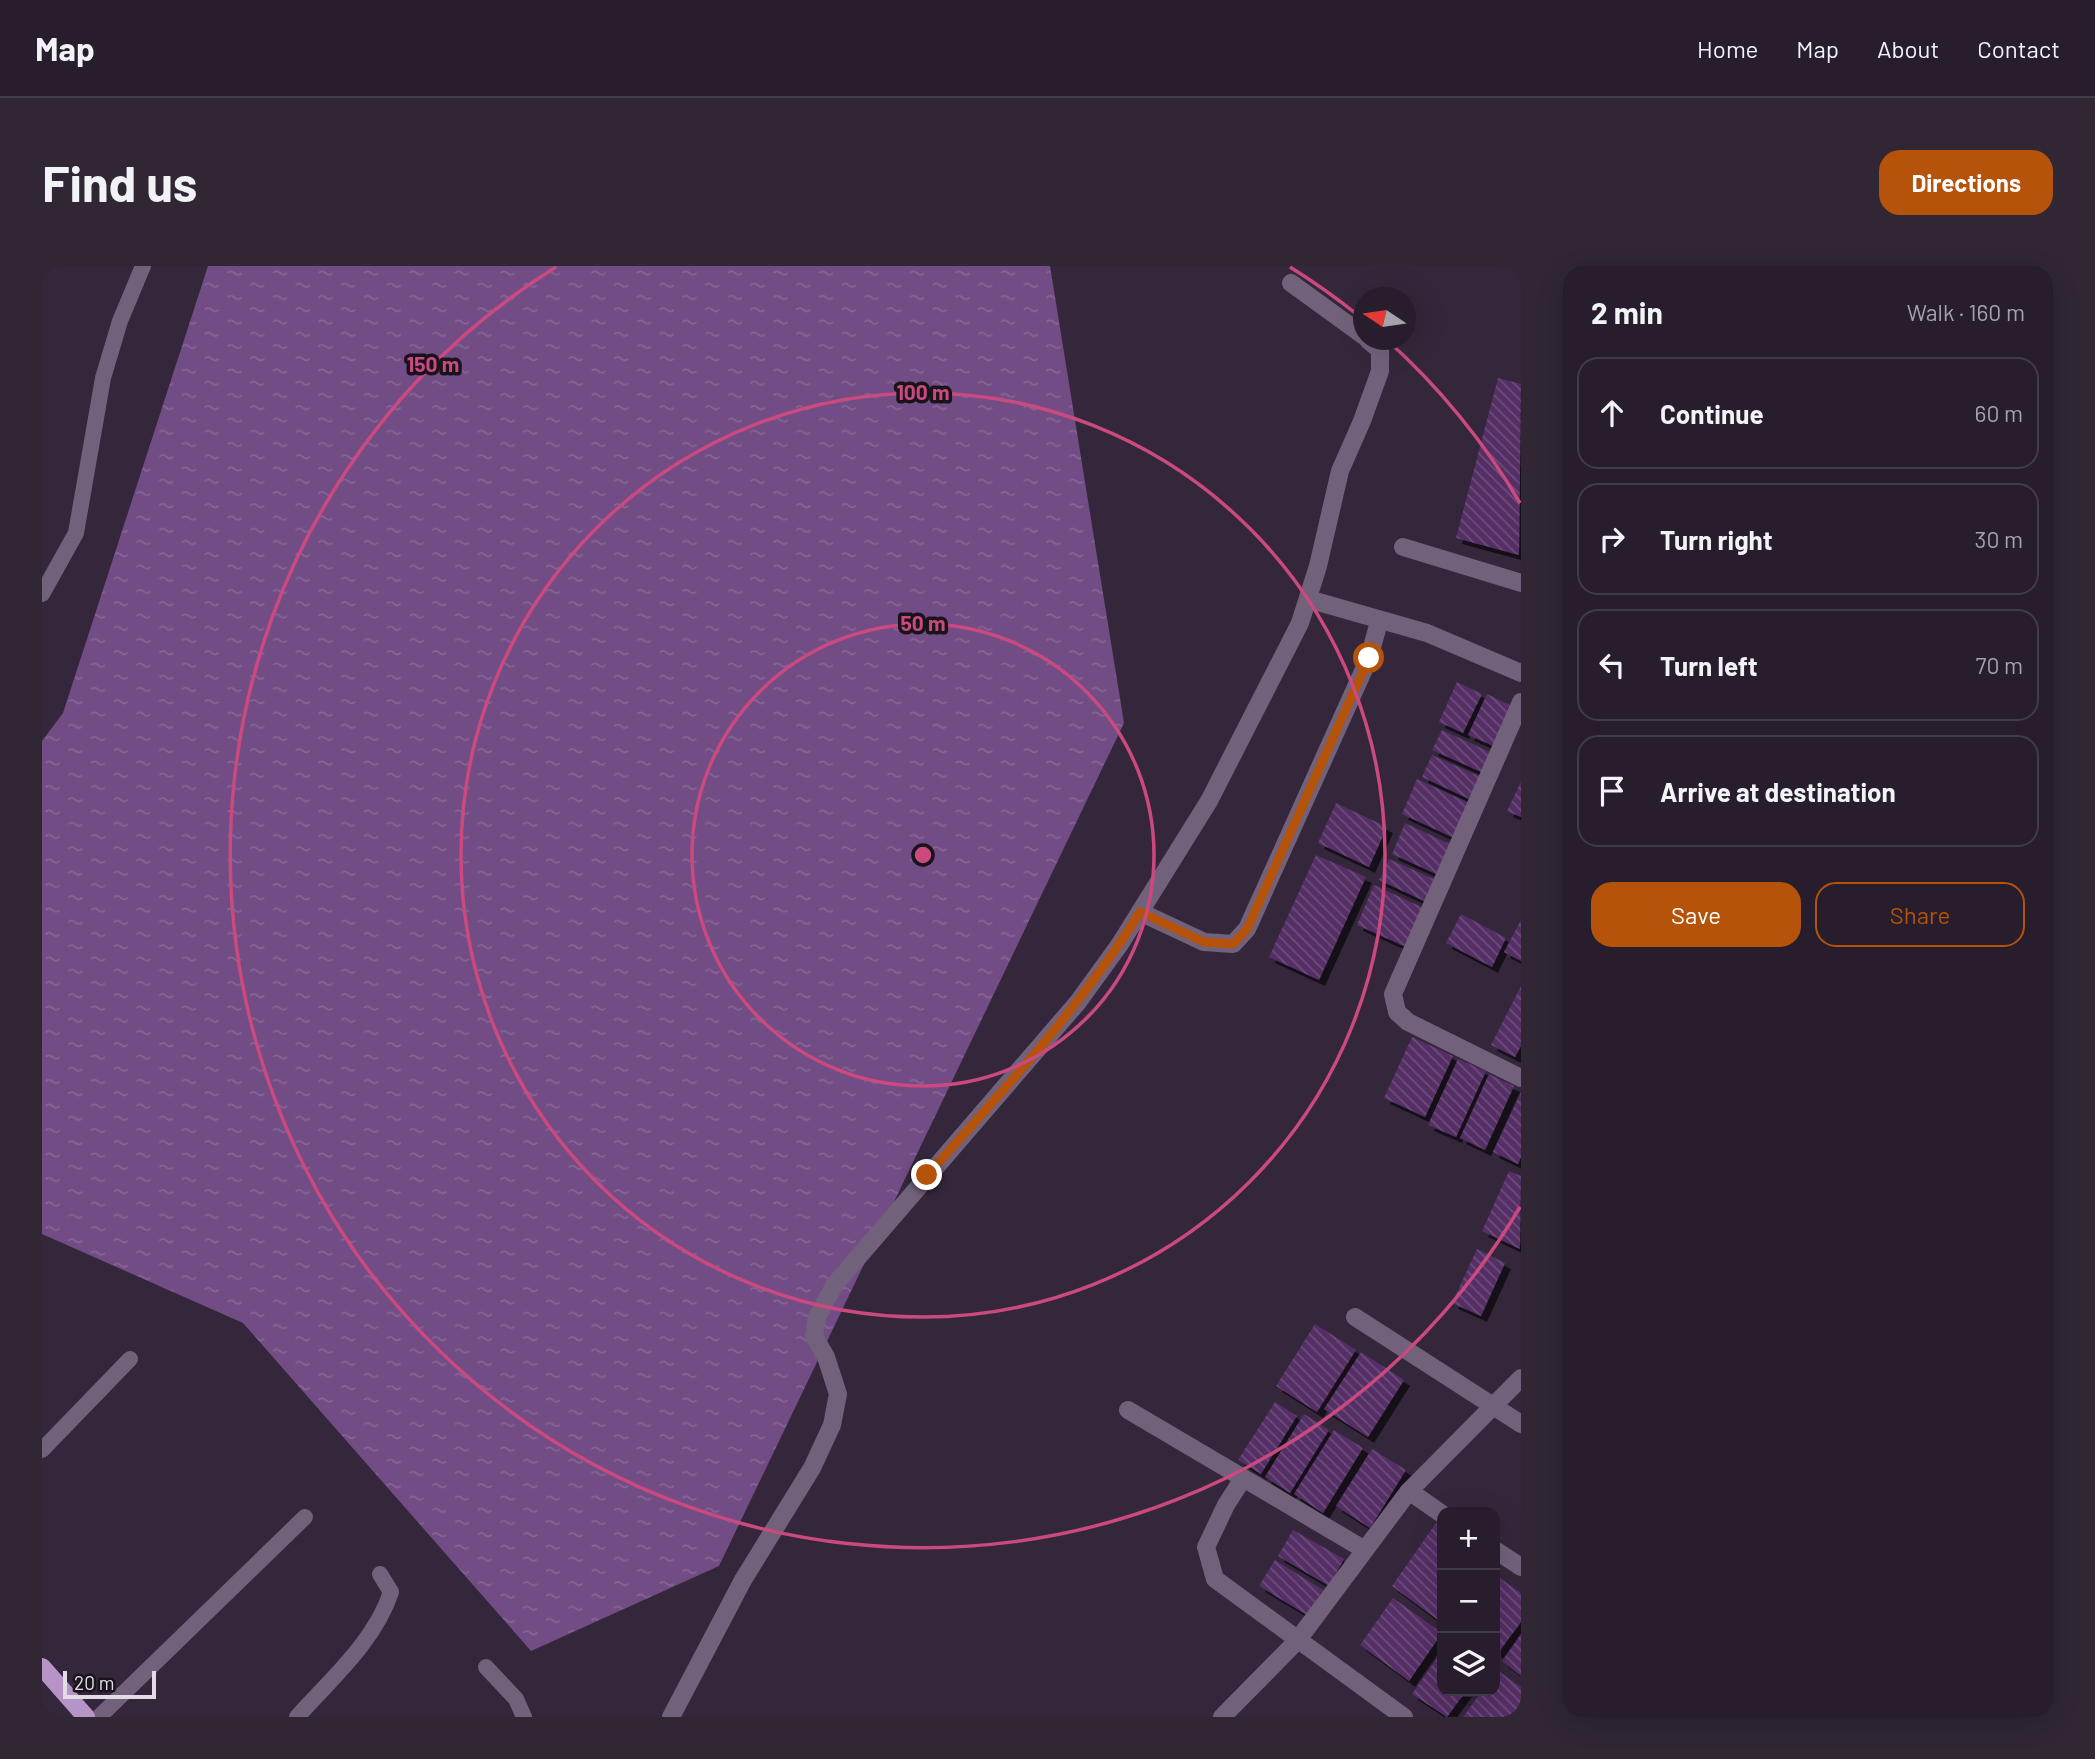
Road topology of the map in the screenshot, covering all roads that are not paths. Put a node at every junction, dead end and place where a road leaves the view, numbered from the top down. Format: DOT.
graph roads {
  1 [pos="143,266"];
  2 [pos="1291,283"];
  3 [pos="1353,328"];
  4 [pos="1380,350"];
  5 [pos="1403,547"];
  6 [pos="1521,583"];
  7 [pos="42,594"];
  8 [pos="1308,599"];
  9 [pos="1379,622"];
  10 [pos="1521,673"];
  11 [pos="1521,702"];
  12 [pos="1140,912"];
  13 [pos="1521,1078"];
  14 [pos="1355,1317"];
  15 [pos="130,1359"];
  16 [pos="1521,1378"];
  17 [pos="1495,1405"];
  18 [pos="1128,1410"];
  19 [pos="1521,1424"];
  20 [pos="42,1450"];
  21 [pos="1242,1480"];
  22 [pos="1409,1491"];
  23 [pos="1437,1511"];
  24 [pos="304,1517"];
  25 [pos="1364,1550"];
  26 [pos="1500,1553"];
  27 [pos="1521,1567"];
  28 [pos="380,1574"];
  29 [pos="1297,1641"];
  30 [pos="42,1667"];
  31 [pos="486,1667"];
  32 [pos="86,1717"];
  33 [pos="99,1717"];
  34 [pos="298,1717"];
  35 [pos="524,1717"];
  36 [pos="671,1717"];
  37 [pos="1222,1717"];
  38 [pos="1404,1717"];
  1 -- 7 [label="lane"];
  2 -- 3 [label="street"];
  4 -- 8 [label="street"];
  5 -- 6 [label="street"];
  8 -- 9 [label="street"];
  8 -- 12 [label="street"];
  9 -- 10 [label="street"];
  9 -- 12 [label="street"];
  11 -- 13 [label="street"];
  12 -- 36 [label="street"];
  14 -- 17 [label="street"];
  15 -- 20 [label="lane"];
  16 -- 17 [label="street"];
  17 -- 19 [label="street"];
  17 -- 22 [label="street"];
  18 -- 21 [label="street"];
  21 -- 25 [label="street"];
  21 -- 29 [label="street"];
  22 -- 23 [label="street"];
  22 -- 25 [label="street"];
  24 -- 33 [label="lane"];
  25 -- 29 [label="street"];
  26 -- 27 [label="street"];
  28 -- 34 [label="lane"];
  29 -- 37 [label="street"];
  29 -- 38 [label="street"];
  30 -- 32 [label="main road"];
  31 -- 35 [label="lane"];
}
